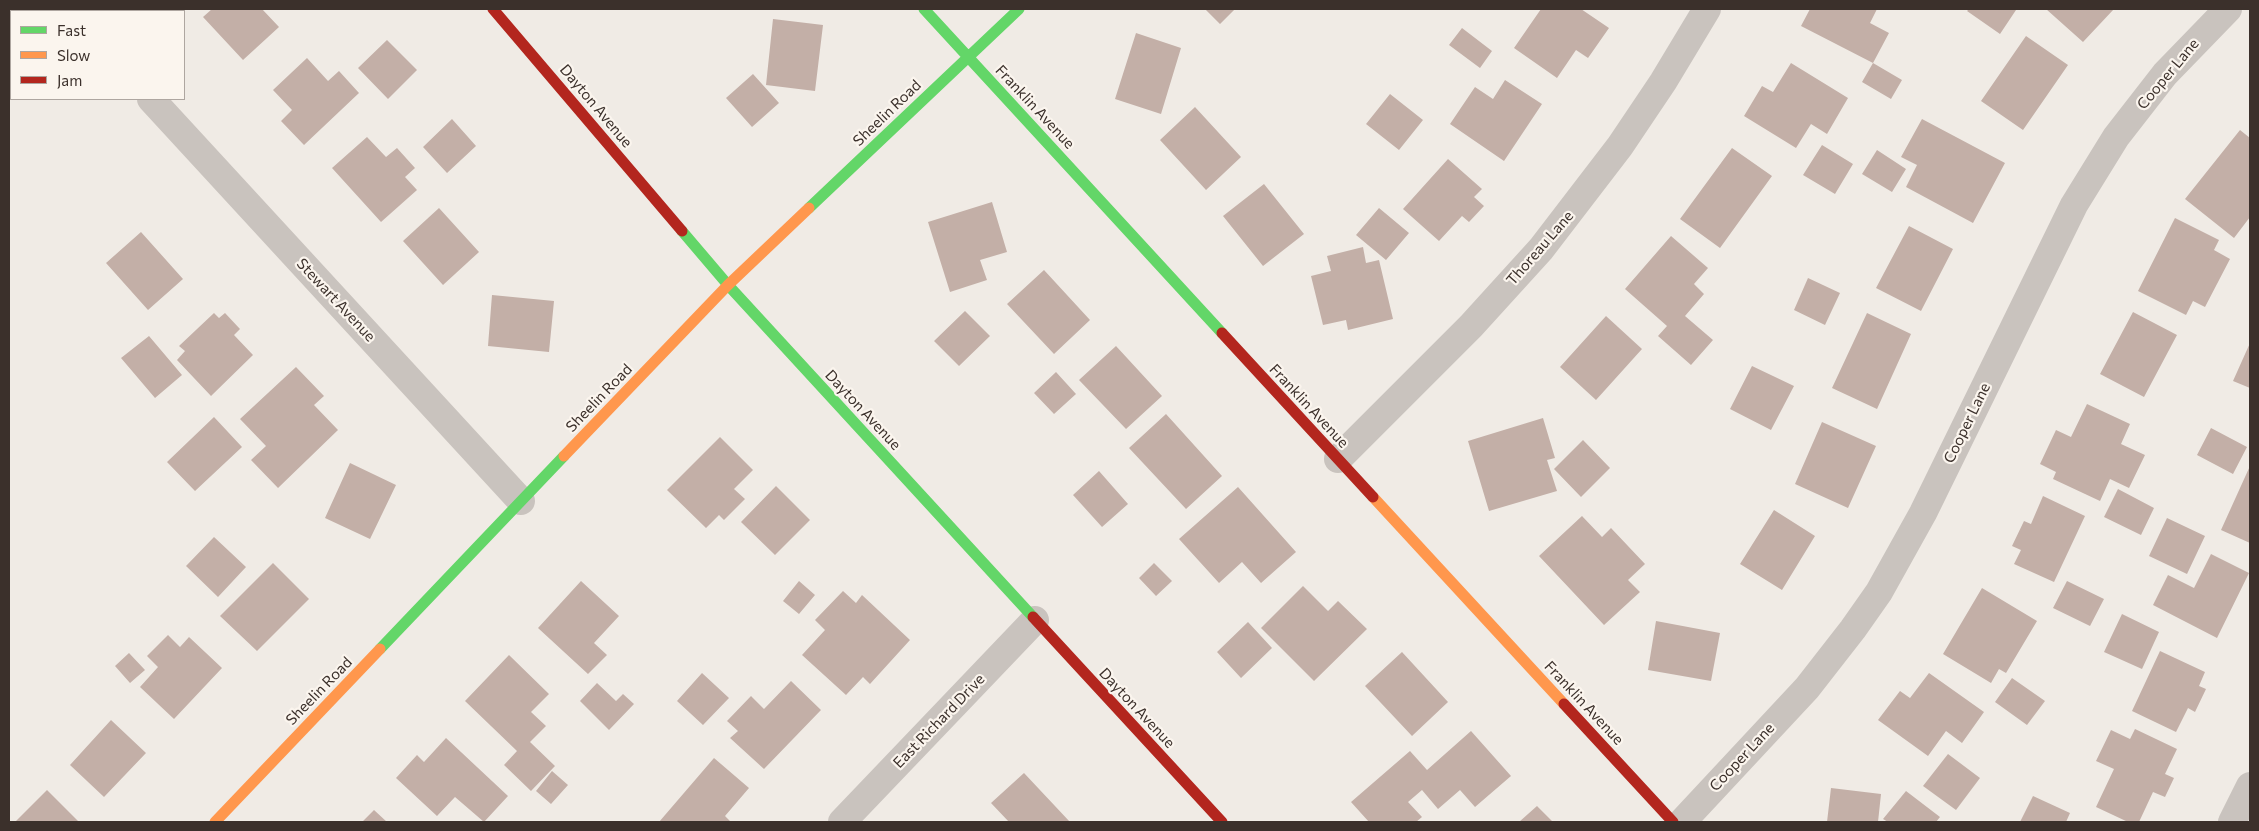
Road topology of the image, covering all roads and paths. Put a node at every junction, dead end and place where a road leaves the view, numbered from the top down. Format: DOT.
graph roads {
  1 [pos="492,9"];
  2 [pos="924,9"];
  3 [pos="1019,9"];
  4 [pos="1707,9"];
  5 [pos="2228,9"];
  6 [pos="968,56"];
  7 [pos="152,100"];
  8 [pos="728,285"];
  9 [pos="1338,458"];
  10 [pos="521,501"];
  11 [pos="1035,620"];
  12 [pos="2250,786"];
  13 [pos="215,822"];
  14 [pos="842,822"];
  15 [pos="1222,822"];
  16 [pos="1673,822"];
  17 [pos="1682,822"];
  18 [pos="2232,822"];
  1 -- 8 [label="street, Dayton Avenue"];
  2 -- 6 [label="street, Franklin Avenue"];
  3 -- 6 [label="street, Sheelin Road"];
  4 -- 9 [label="street, Thoreau Lane"];
  5 -- 17 [label="street, Cooper Lane"];
  6 -- 8 [label="street, Sheelin Road"];
  6 -- 9 [label="street, Franklin Avenue"];
  7 -- 10 [label="street, Stewart Avenue"];
  8 -- 10 [label="street, Sheelin Road"];
  8 -- 11 [label="street, Dayton Avenue"];
  9 -- 16 [label="street, Franklin Avenue"];
  10 -- 13 [label="street, Sheelin Road"];
  11 -- 14 [label="street, East Richard Drive"];
  11 -- 15 [label="street, Dayton Avenue"];
  12 -- 18 [label="street"];
}
